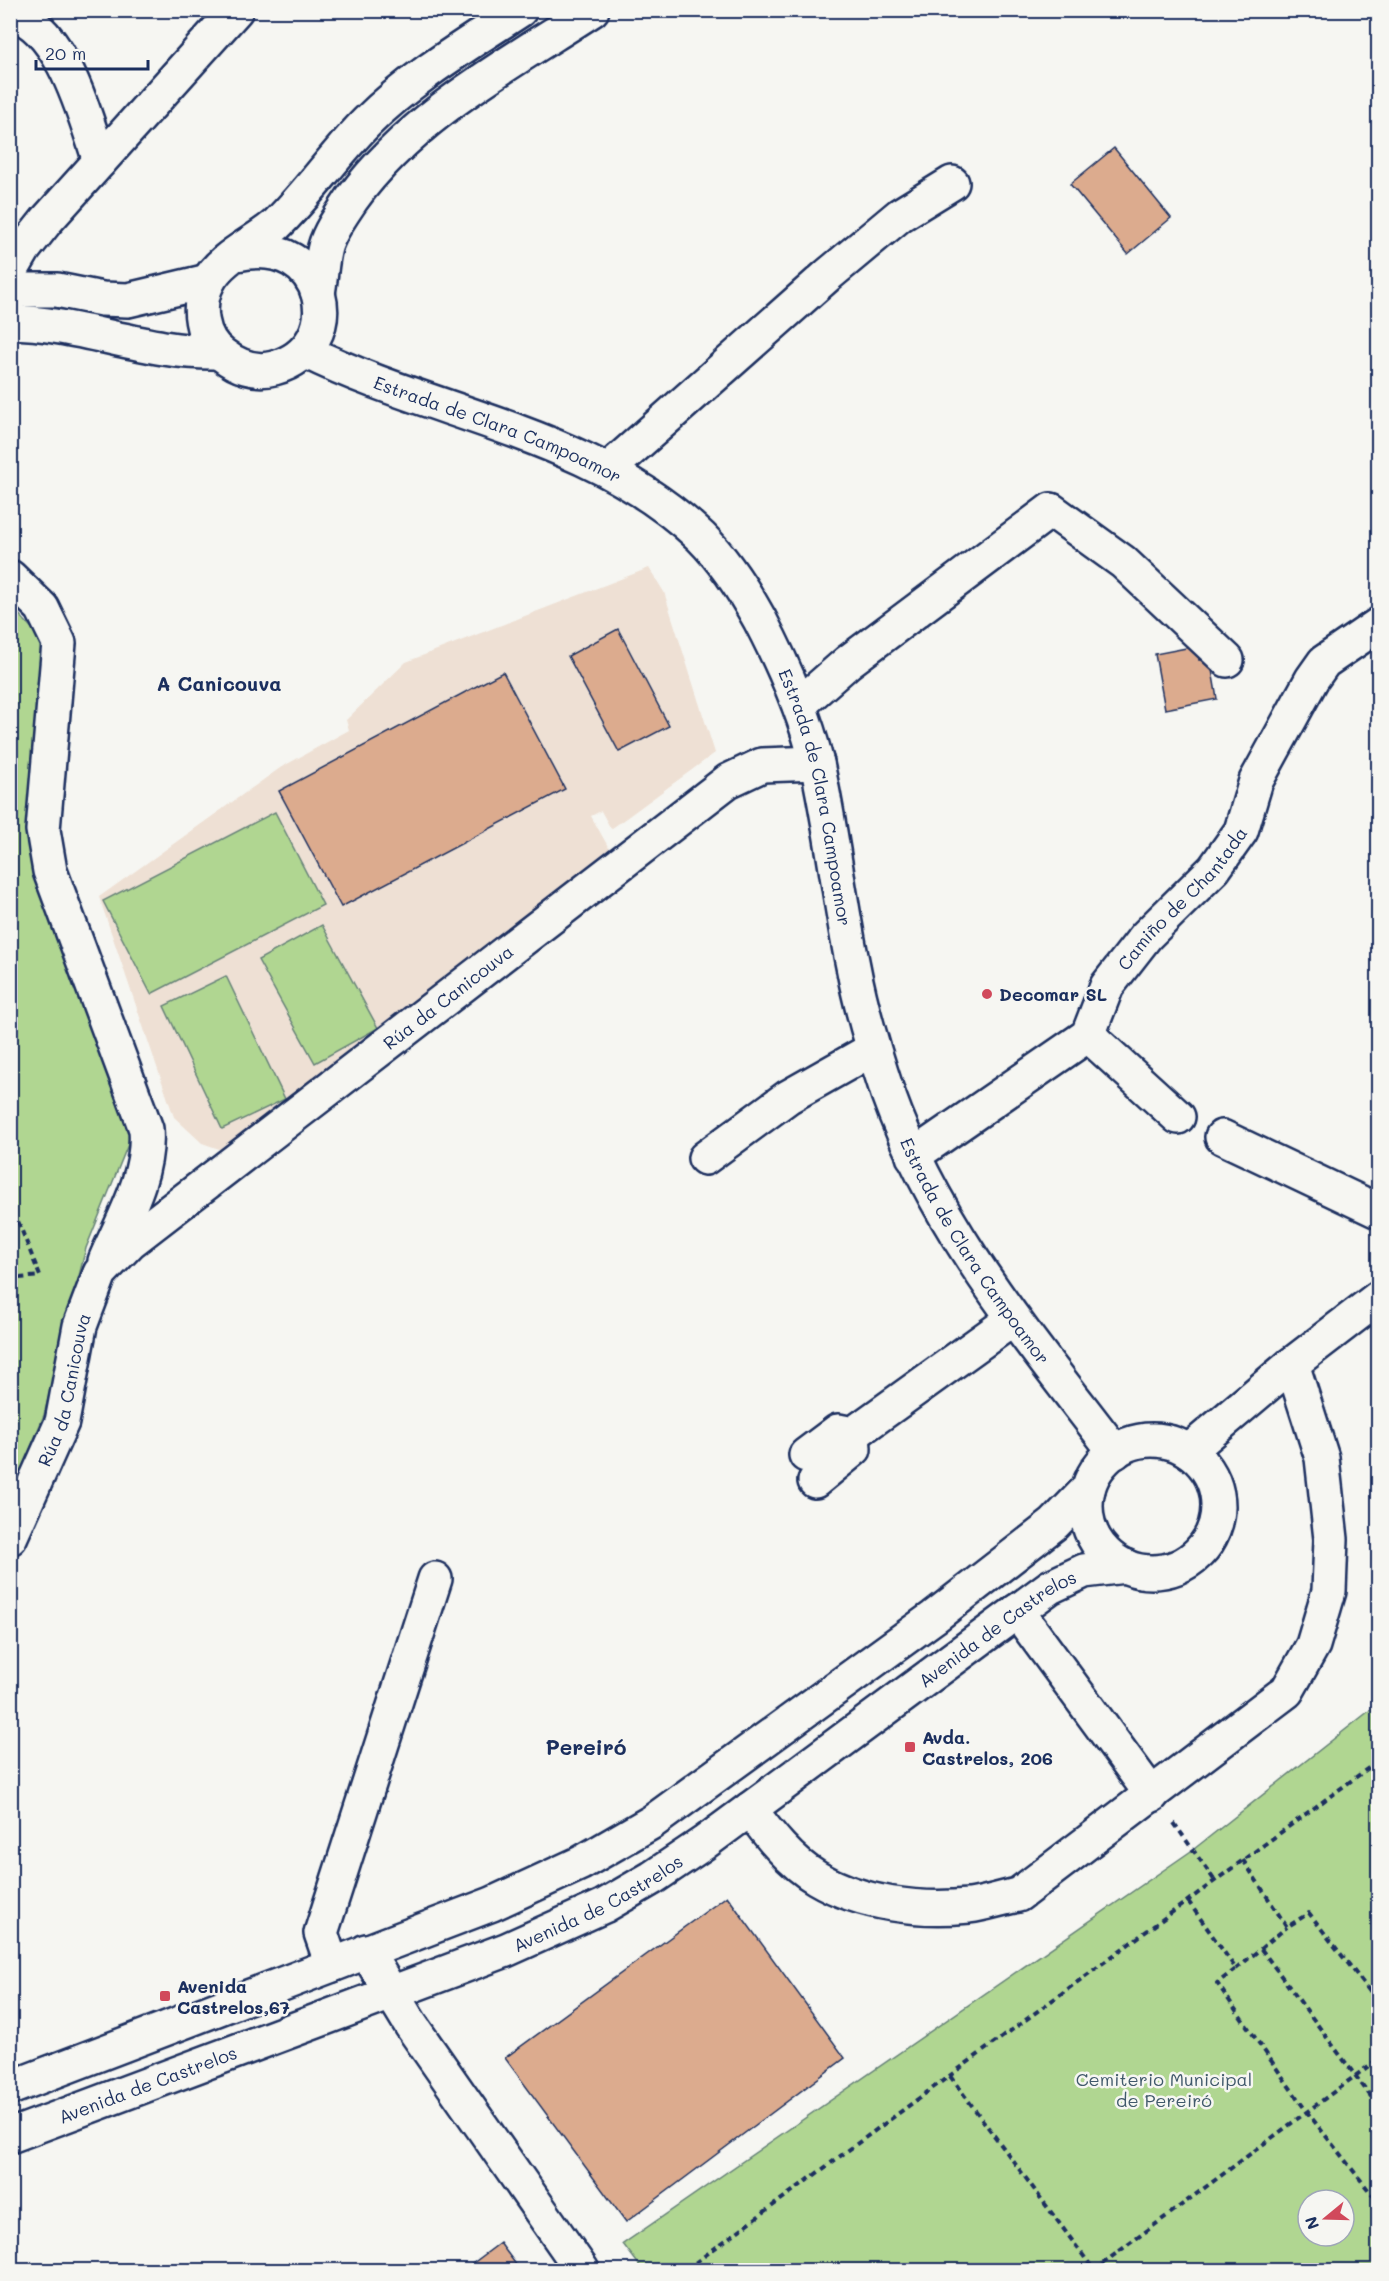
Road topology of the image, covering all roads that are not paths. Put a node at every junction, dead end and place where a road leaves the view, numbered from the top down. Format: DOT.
graph roads {
  1 [pos="236,10"];
  2 [pos="520,10"];
  3 [pos="592,10"];
  4 [pos="10,13"];
  5 [pos="100,161"];
  6 [pos="952,183"];
  7 [pos="237,254"];
  8 [pos="10,273"];
  9 [pos="208,280"];
  10 [pos="10,290"];
  11 [pos="318,293"];
  12 [pos="10,322"];
  13 [pos="305,351"];
  14 [pos="218,352"];
  15 [pos="608,470"];
  16 [pos="10,577"];
  17 [pos="1378,625"];
  18 [pos="1227,660"];
  19 [pos="799,705"];
  20 [pos="817,763"];
  21 [pos="1088,1035"];
  22 [pos="873,1049"];
  23 [pos="1178,1117"];
  24 [pos="1222,1137"];
  25 [pos="913,1156"];
  26 [pos="705,1158"];
  27 [pos="1378,1211"];
  28 [pos="100,1273"];
  29 [pos="1378,1298"];
  30 [pos="1013,1319"];
  31 [pos="1292,1364"];
  32 [pos="1189,1451"];
  33 [pos="1115,1452"];
  34 [pos="811,1468"];
  35 [pos="1088,1489"];
  36 [pos="10,1538"];
  37 [pos="1125,1566"];
  38 [pos="435,1579"];
  39 [pos="1017,1611"];
  40 [pos="1160,1806"];
  41 [pos="750,1809"];
  42 [pos="366,1951"];
  43 [pos="332,1965"];
  44 [pos="390,1994"];
  45 [pos="10,2088"];
  46 [pos="10,2136"];
  47 [pos="582,2271"];
  1 -- 5 [label="street"];
  2 -- 7 [label="street"];
  3 -- 11 [label="street"];
  4 -- 5 [label="street"];
  5 -- 8 [label="street"];
  6 -- 15 [label="street"];
  7 -- 9 [label="street"];
  7 -- 11 [label="street"];
  9 -- 10 [label="street"];
  9 -- 14 [label="street"];
  11 -- 13 [label="street"];
  12 -- 14 [label="street"];
  13 -- 14 [label="street"];
  13 -- 15 [label="street, Estrada de Clara Campoamor"];
  15 -- 19 [label="street, Estrada de Clara Campoamor"];
  16 -- 28 [label="street, Rúa da Canicouva"];
  17 -- 21 [label="street, Camiño de Chantada"];
  18 -- 19 [label="street"];
  19 -- 20 [label="street, Estrada de Clara Campoamor"];
  20 -- 22 [label="street, Estrada de Clara Campoamor"];
  20 -- 28 [label="street, Rúa da Canicouva"];
  21 -- 23 [label="street"];
  21 -- 25 [label="street"];
  22 -- 25 [label="street, Estrada de Clara Campoamor"];
  22 -- 26 [label="street"];
  24 -- 27 [label="street"];
  25 -- 30 [label="street, Estrada de Clara Campoamor"];
  28 -- 36 [label="street, Rúa da Canicouva"];
  29 -- 31 [label="street"];
  30 -- 33 [label="street, Estrada de Clara Campoamor"];
  30 -- 34 [label="street"];
  31 -- 32 [label="street"];
  31 -- 40 [label="street"];
  32 -- 33 [label="street"];
  32 -- 37 [label="street"];
  33 -- 35 [label="street"];
  35 -- 37 [label="street"];
  35 -- 42 [label="street"];
  37 -- 39 [label="street, Avenida de Castrelos"];
  38 -- 43 [label="street"];
  39 -- 40 [label="street"];
  39 -- 41 [label="street, Avenida de Castrelos"];
  40 -- 41 [label="street"];
  41 -- 44 [label="street, Avenida de Castrelos"];
  42 -- 43 [label="street"];
  42 -- 44 [label="street"];
  43 -- 45 [label="street"];
  44 -- 46 [label="street, Avenida de Castrelos"];
  44 -- 47 [label="street"];
}
